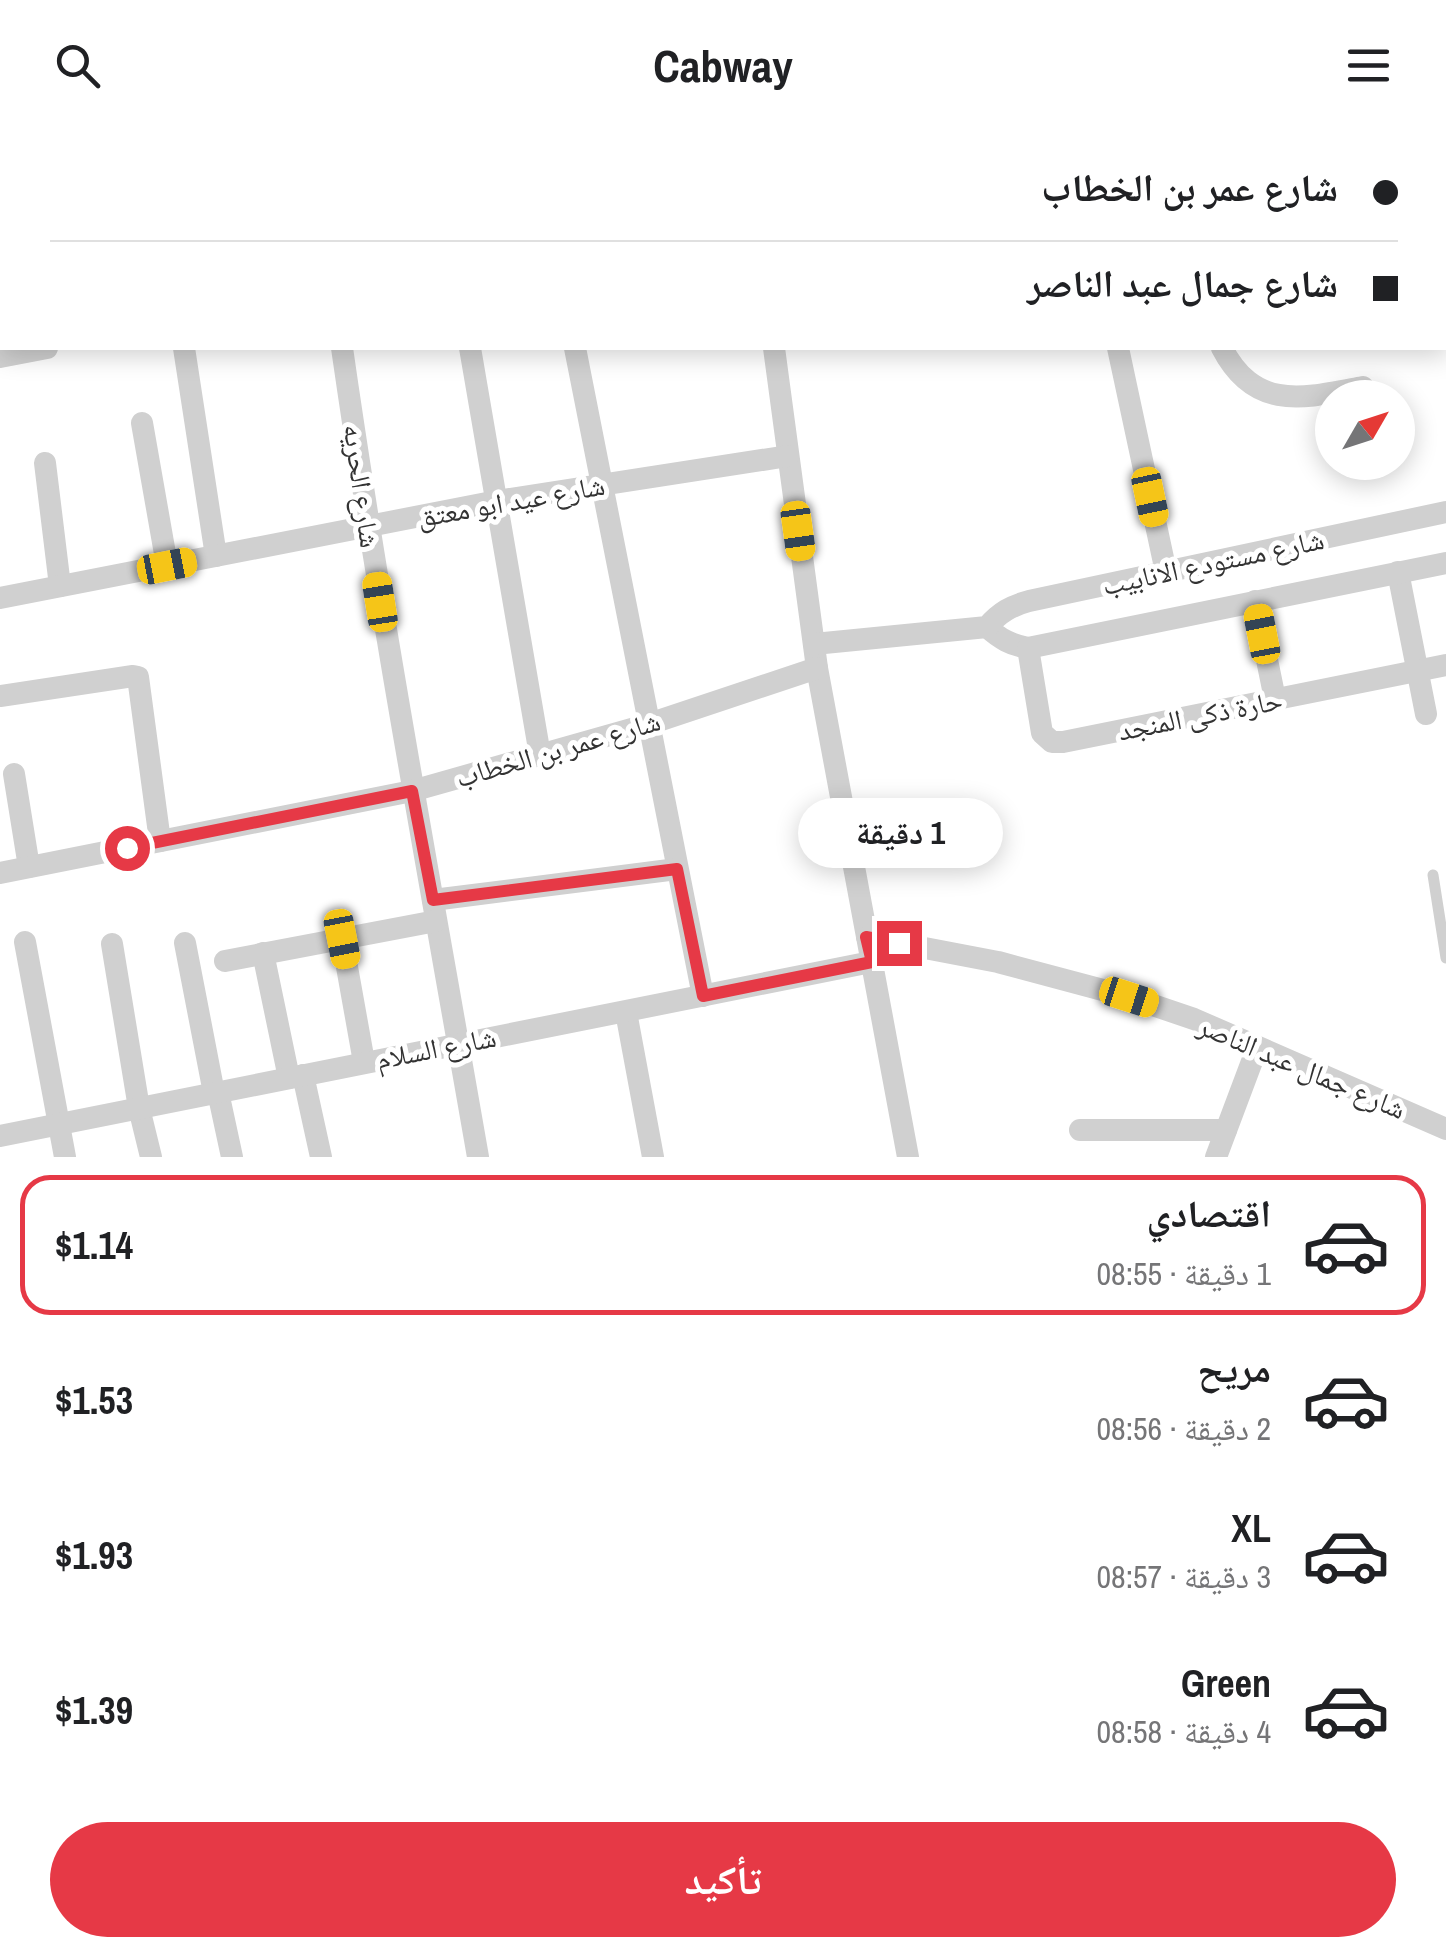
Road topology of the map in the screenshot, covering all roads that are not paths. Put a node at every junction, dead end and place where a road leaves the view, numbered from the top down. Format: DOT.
graph roads {
  1 [pos="37,350"];
  2 [pos="184,350"];
  3 [pos="342,350"];
  4 [pos="470,350"];
  5 [pos="574,350"];
  6 [pos="774,350"];
  7 [pos="1118,350"];
  8 [pos="1223,350"];
  9 [pos="0,357"];
  10 [pos="1315,396"];
  11 [pos="142,423"];
  12 [pos="788,456"];
  13 [pos="46,463"];
  14 [pos="603,484"];
  15 [pos="497,501"];
  16 [pos="1446,512"];
  17 [pos="368,527"];
  18 [pos="216,556"];
  19 [pos="1446,563"];
  20 [pos="167,566"];
  21 [pos="1166,572"];
  22 [pos="1398,572"];
  23 [pos="60,586"];
  24 [pos="0,598"];
  25 [pos="1255,602"];
  26 [pos="987,627"];
  27 [pos="1028,648"];
  28 [pos="816,656"];
  29 [pos="1446,665"];
  30 [pos="1418,671"];
  31 [pos="0,696"];
  32 [pos="1275,700"];
  33 [pos="1426,714"];
  34 [pos="648,724"];
  35 [pos="540,755"];
  36 [pos="14,774"];
  37 [pos="412,791"];
  38 [pos="160,842"];
  39 [pos="30,867"];
  40 [pos="677,869"];
  41 [pos="0,873"];
  42 [pos="1433,875"];
  43 [pos="435,910"];
  44 [pos="866,937"];
  45 [pos="342,939"];
  46 [pos="25,942"];
  47 [pos="112,944"];
  48 [pos="185,944"];
  49 [pos="263,954"];
  50 [pos="1446,958"];
  51 [pos="225,960"];
  52 [pos="872,962"];
  53 [pos="703,996"];
  54 [pos="626,1012"];
  55 [pos="458,1044"];
  56 [pos="1257,1048"];
  57 [pos="364,1062"];
  58 [pos="296,1076"];
  59 [pos="216,1092"];
  60 [pos="138,1108"];
  61 [pos="59,1124"];
  62 [pos="1446,1129"];
  63 [pos="1080,1130"];
  64 [pos="1226,1130"];
  65 [pos="0,1136"];
  66 [pos="65,1157"];
  67 [pos="151,1157"];
  68 [pos="232,1157"];
  69 [pos="321,1157"];
  70 [pos="478,1157"];
  71 [pos="653,1157"];
  72 [pos="908,1157"];
  73 [pos="1216,1157"];
  1 -- 9 [label="street"];
  2 -- 18 [label="street"];
  3 -- 17 [label="street, شارع الحريه"];
  4 -- 15 [label="street"];
  5 -- 14 [label="street"];
  6 -- 12 [label="street"];
  7 -- 21 [label="street"];
  8 -- 10 [label="street"];
  11 -- 20 [label="street"];
  12 -- 14 [label="street, شارع عيد ابو معتق"];
  12 -- 28 [label="street"];
  13 -- 23 [label="street"];
  14 -- 15 [label="street, شارع عيد ابو معتق"];
  14 -- 34 [label="street"];
  15 -- 17 [label="street, شارع عيد ابو معتق"];
  15 -- 35 [label="street"];
  16 -- 21 [label="street, شارع مستودع الانابيب"];
  17 -- 18 [label="street, شارع عيد ابو معتق"];
  17 -- 37 [label="street, شارع الحريه"];
  18 -- 20 [label="street, شارع عيد ابو معتق"];
  19 -- 22 [label="street, شارع مستودع الانابيب"];
  20 -- 23 [label="street, شارع عيد ابو معتق"];
  21 -- 26 [label="street, شارع مستودع الانابيب"];
  22 -- 25 [label="street, شارع مستودع الانابيب"];
  22 -- 30 [label="street"];
  23 -- 24 [label="street, شارع عيد ابو معتق"];
  25 -- 27 [label="street, شارع مستودع الانابيب"];
  25 -- 32 [label="street"];
  26 -- 27 [label="street"];
  26 -- 28 [label="street, شارع مستودع الانابيب"];
  27 -- 32 [label="street, حارة ذكى المنجد"];
  28 -- 34 [label="street, شارع عمر بن الخطاب"];
  28 -- 44 [label="street"];
  29 -- 30 [label="street, حارة ذكى المنجد"];
  30 -- 32 [label="street, حارة ذكى المنجد"];
  30 -- 33 [label="street"];
  31 -- 38 [label="street"];
  34 -- 35 [label="street, شارع عمر بن الخطاب"];
  34 -- 40 [label="street"];
  35 -- 37 [label="street, شارع عمر بن الخطاب"];
  36 -- 39 [label="street"];
  37 -- 38 [label="street, شارع عمر بن الخطاب"];
  37 -- 43 [label="street, شارع الحريه"];
  38 -- 39 [label="street, شارع عمر بن الخطاب"];
  39 -- 41 [label="street, شارع عمر بن الخطاب"];
  40 -- 43 [label="street"];
  40 -- 53 [label="street"];
  42 -- 50 [label="lane"];
  43 -- 45 [label="street"];
  43 -- 55 [label="street, شارع الحريه"];
  44 -- 52 [label="street"];
  44 -- 56 [label="street, شارع جمال عبد الناصر"];
  45 -- 49 [label="street"];
  45 -- 57 [label="street"];
  46 -- 61 [label="street"];
  47 -- 60 [label="street"];
  48 -- 59 [label="street"];
  49 -- 51 [label="street"];
  49 -- 58 [label="street"];
  52 -- 53 [label="street, شارع السلام"];
  52 -- 72 [label="street"];
  53 -- 54 [label="street, شارع السلام"];
  54 -- 55 [label="street, شارع السلام"];
  54 -- 71 [label="street"];
  55 -- 57 [label="street, شارع السلام"];
  55 -- 70 [label="street, شارع الحريه"];
  56 -- 62 [label="street, شارع جمال عبد الناصر"];
  56 -- 64 [label="street"];
  57 -- 58 [label="street, شارع السلام"];
  58 -- 59 [label="street, شارع السلام"];
  58 -- 69 [label="street"];
  59 -- 60 [label="street, شارع السلام"];
  59 -- 68 [label="street"];
  60 -- 61 [label="street, شارع السلام"];
  60 -- 67 [label="street"];
  61 -- 65 [label="street, شارع السلام"];
  61 -- 66 [label="street"];
  63 -- 64 [label="street"];
  64 -- 73 [label="street"];
}
